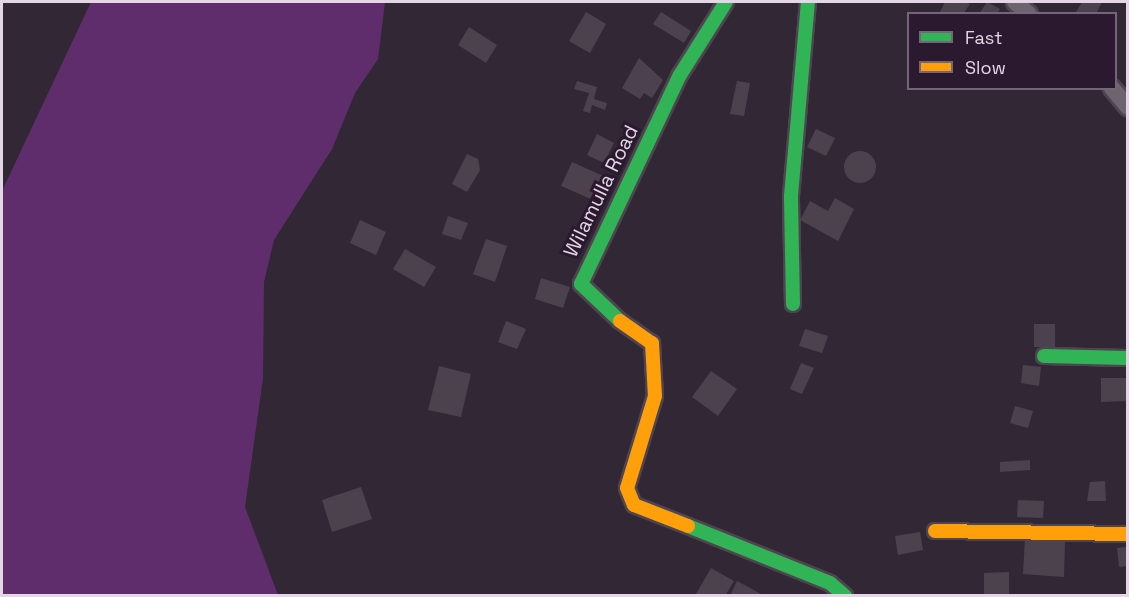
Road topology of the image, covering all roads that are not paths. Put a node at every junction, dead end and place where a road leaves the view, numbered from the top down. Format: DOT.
graph roads {
  1 [pos="726,2"];
  2 [pos="808,2"];
  3 [pos="1114,90"];
  4 [pos="1128,107"];
  5 [pos="793,304"];
  6 [pos="1044,356"];
  7 [pos="1128,358"];
  8 [pos="935,531"];
  9 [pos="1128,534"];
  10 [pos="845,596"];
  1 -- 10 [label="street, Wilamulla Road"];
  2 -- 5 [label="street"];
  3 -- 4 [label="street"];
  6 -- 7 [label="street"];
  8 -- 9 [label="street"];
}
